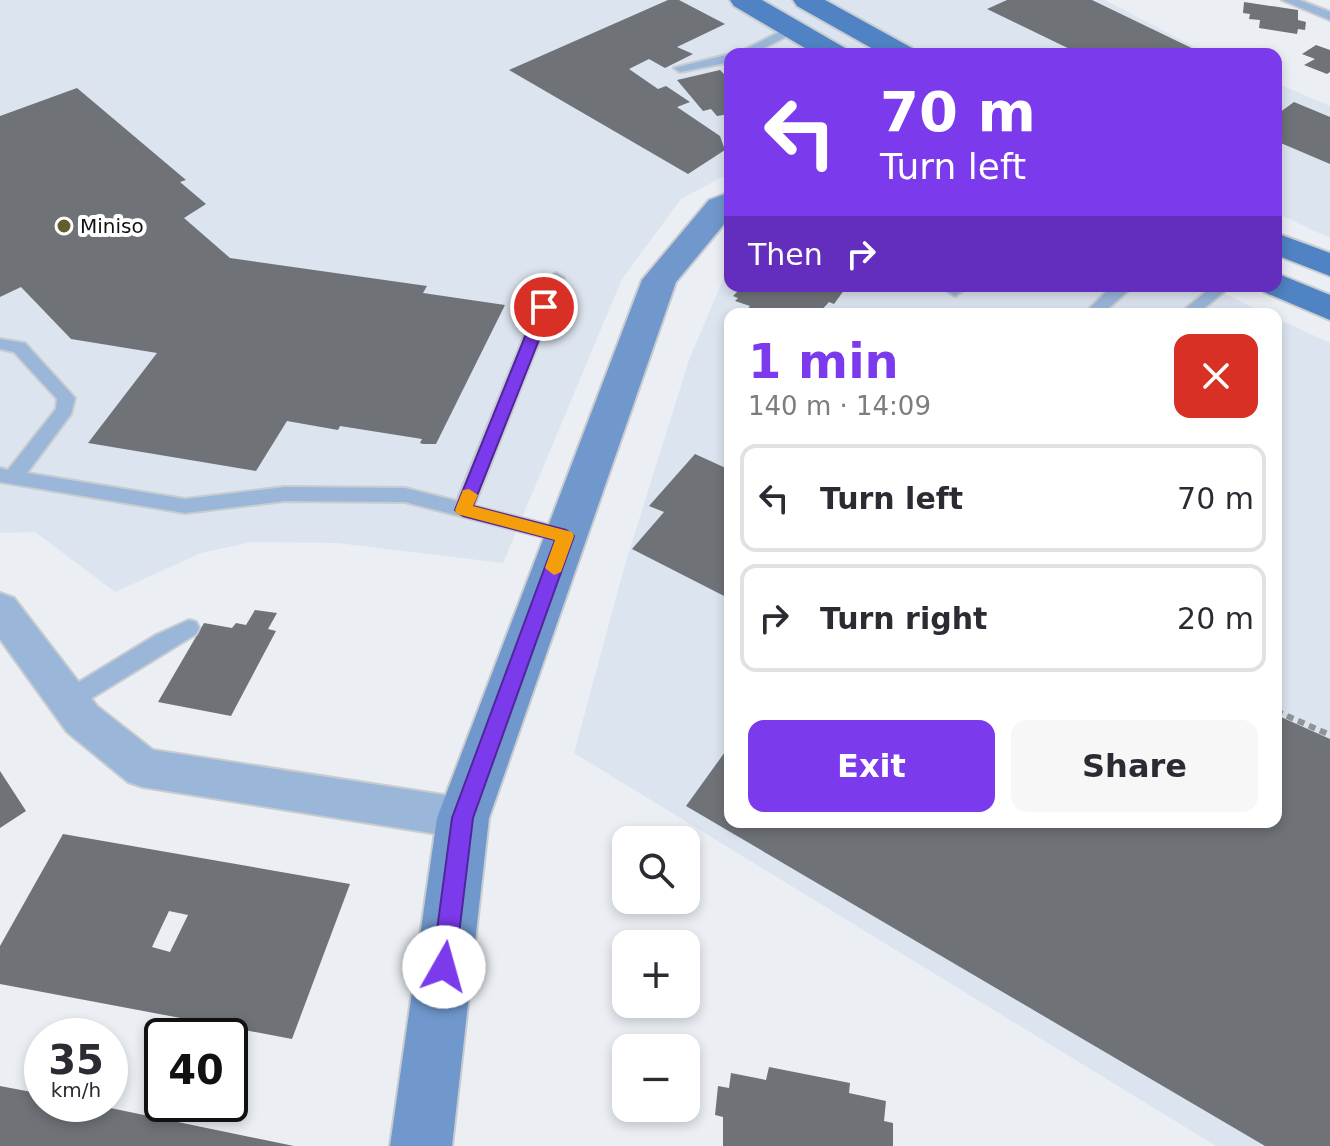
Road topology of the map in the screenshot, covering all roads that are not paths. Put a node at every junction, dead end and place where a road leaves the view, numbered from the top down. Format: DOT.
graph roads {
  1 [pos="743,0"];
  2 [pos="806,0"];
  3 [pos="1288,0"];
  4 [pos="1330,16"];
  5 [pos="793,30"];
  6 [pos="760,46"];
  7 [pos="756,48"];
  8 [pos="764,48"];
  9 [pos="824,48"];
  10 [pos="891,48"];
  11 [pos="724,59"];
  12 [pos="680,68"];
  13 [pos="724,205"];
  14 [pos="1282,246"];
  15 [pos="1330,266"];
  16 [pos="556,278"];
  17 [pos="1282,287"];
  18 [pos="1118,292"];
  19 [pos="1215,292"];
  20 [pos="1099,308"];
  21 [pos="1195,308"];
  22 [pos="1330,309"];
  23 [pos="0,344"];
  24 [pos="6,476"];
  25 [pos="463,510"];
  26 [pos="566,536"];
  27 [pos="0,609"];
  28 [pos="189,628"];
  29 [pos="69,700"];
  30 [pos="463,818"];
  31 [pos="421,1146"];
  1 -- 5 [label="main road"];
  2 -- 10 [label="main road"];
  3 -- 4 [label="lane"];
  5 -- 6 [label="lane"];
  5 -- 9 [label="main road"];
  6 -- 7 [label="lane"];
  6 -- 8 [label="lane"];
  11 -- 12 [label="lane"];
  13 -- 26 [label="street"];
  14 -- 15 [label="main road"];
  16 -- 25 [label="lane"];
  17 -- 22 [label="main road"];
  18 -- 20 [label="lane"];
  19 -- 21 [label="lane"];
  23 -- 24 [label="lane"];
  24 -- 25 [label="lane"];
  25 -- 26 [label="lane"];
  26 -- 30 [label="street"];
  27 -- 29 [label="street"];
  28 -- 29 [label="lane"];
  29 -- 30 [label="street"];
  30 -- 31 [label="street"];
}
